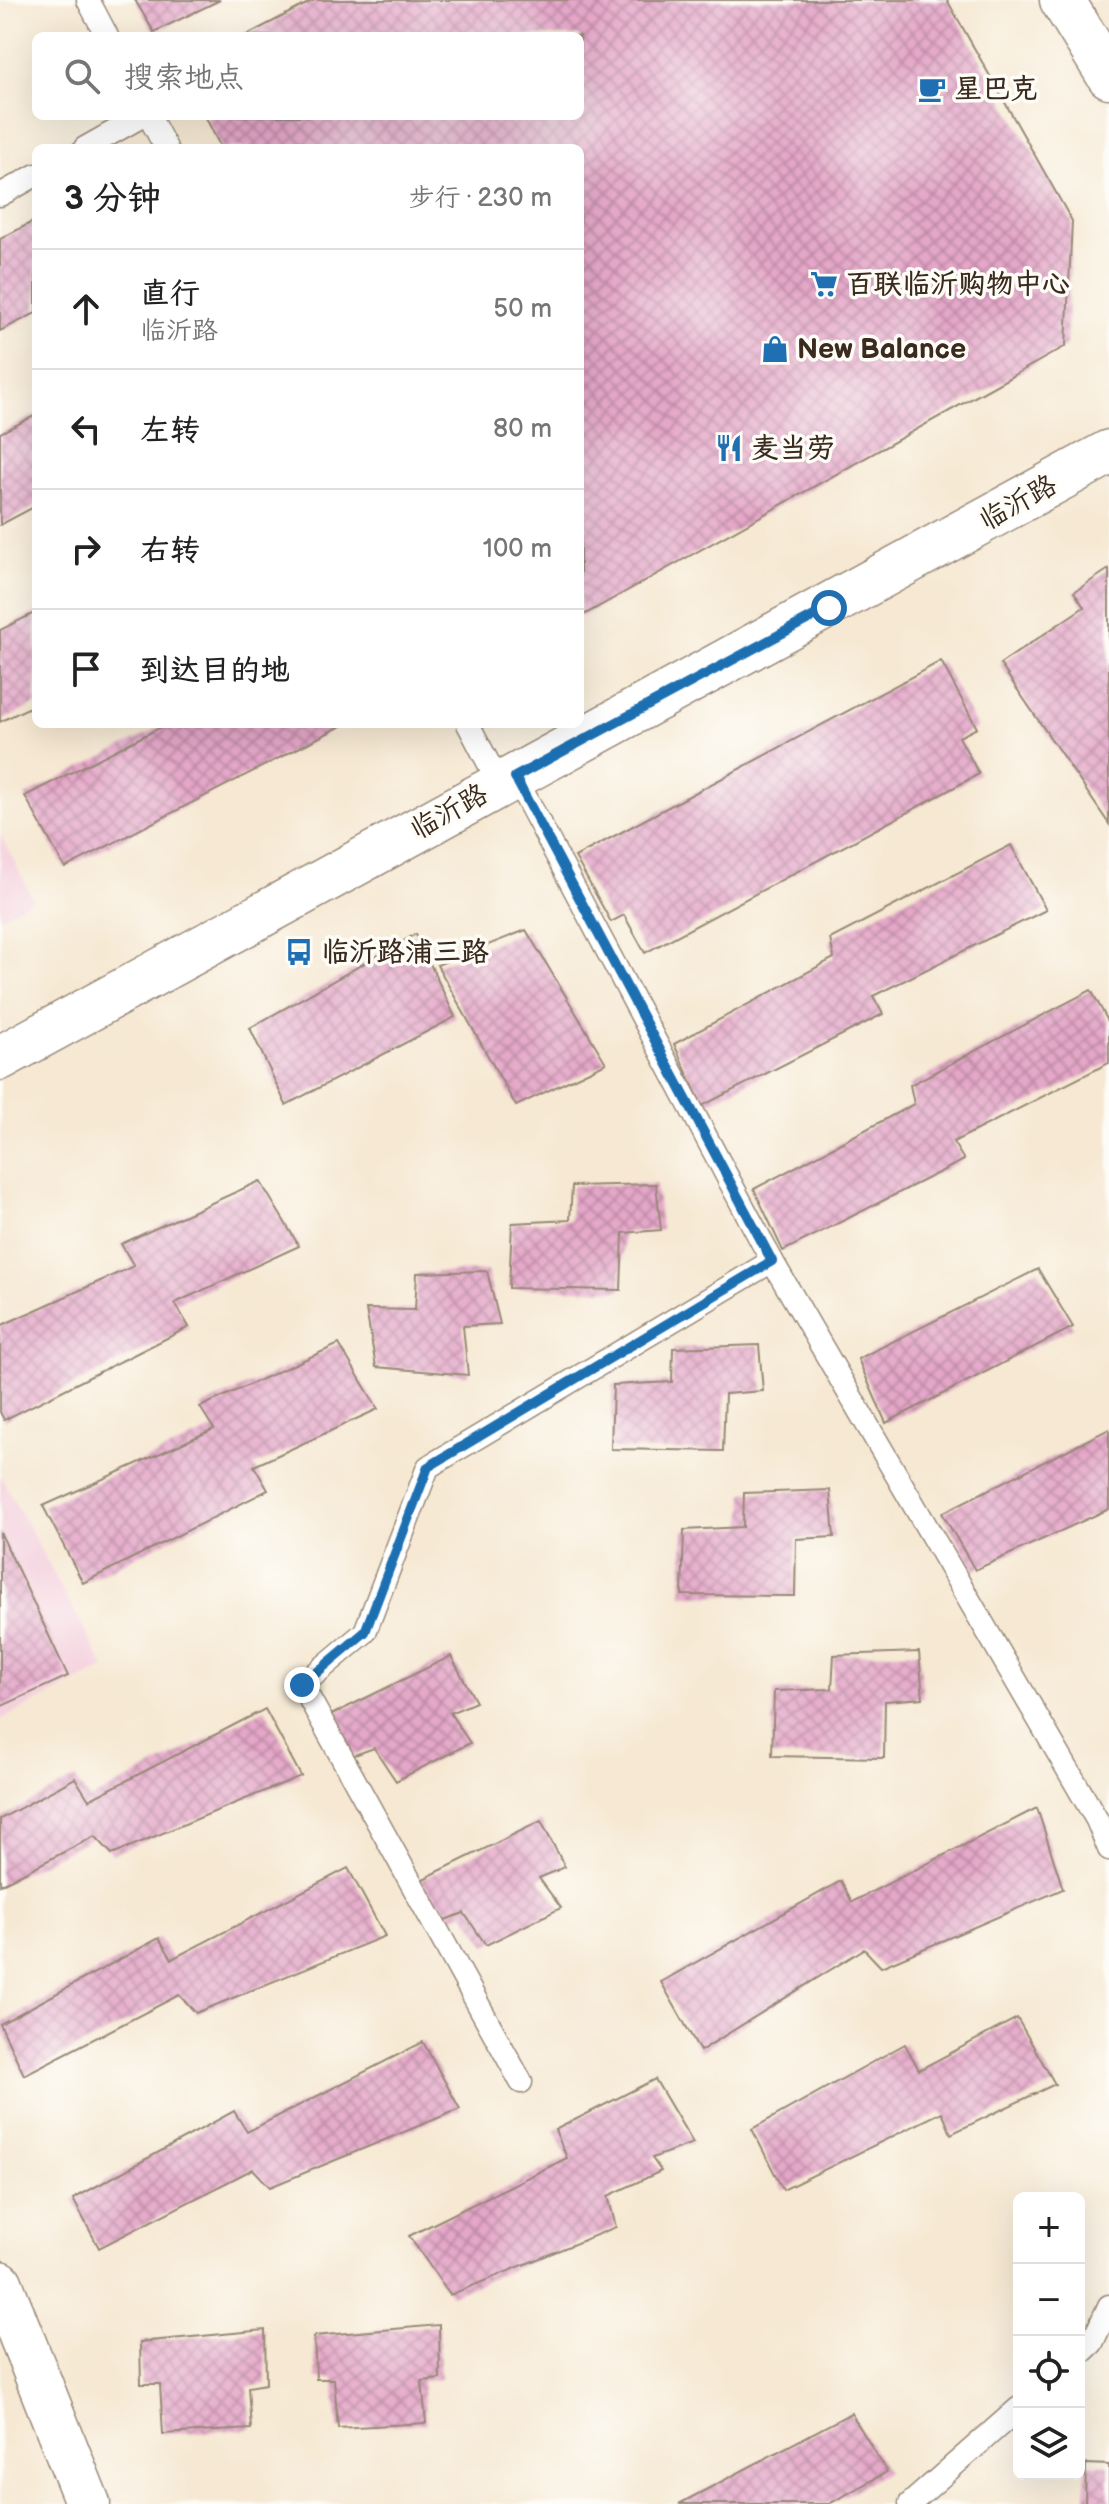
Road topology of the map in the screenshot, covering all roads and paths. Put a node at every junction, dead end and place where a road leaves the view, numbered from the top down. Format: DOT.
graph roads {
  1 [pos="88,0"];
  2 [pos="1062,0"];
  3 [pos="105,32"];
  4 [pos="1109,76"];
  5 [pos="135,120"];
  6 [pos="151,120"];
  7 [pos="92,144"];
  8 [pos="164,144"];
  9 [pos="32,177"];
  10 [pos="0,195"];
  11 [pos="1109,452"];
  12 [pos="471,728"];
  13 [pos="507,781"];
  14 [pos="0,1058"];
  15 [pos="772,1261"];
  16 [pos="1109,1849"];
  17 [pos="521,2082"];
  18 [pos="0,2283"];
  19 [pos="1109,2306"];
  20 [pos="1085,2349"];
  21 [pos="1013,2413"];
  22 [pos="88,2504"];
  23 [pos="910,2504"];
  1 -- 3 [label="lane"];
  2 -- 4 [label="street"];
  5 -- 7 [label="lane"];
  6 -- 8 [label="lane"];
  9 -- 10 [label="lane"];
  11 -- 13 [label="street, 临沂路"];
  12 -- 13 [label="lane"];
  13 -- 14 [label="street, 临沂路"];
  13 -- 15 [label="lane"];
  15 -- 16 [label="lane"];
  15 -- 17 [label="lane"];
  18 -- 22 [label="street"];
  19 -- 20 [label="lane"];
  21 -- 23 [label="lane"];
}
